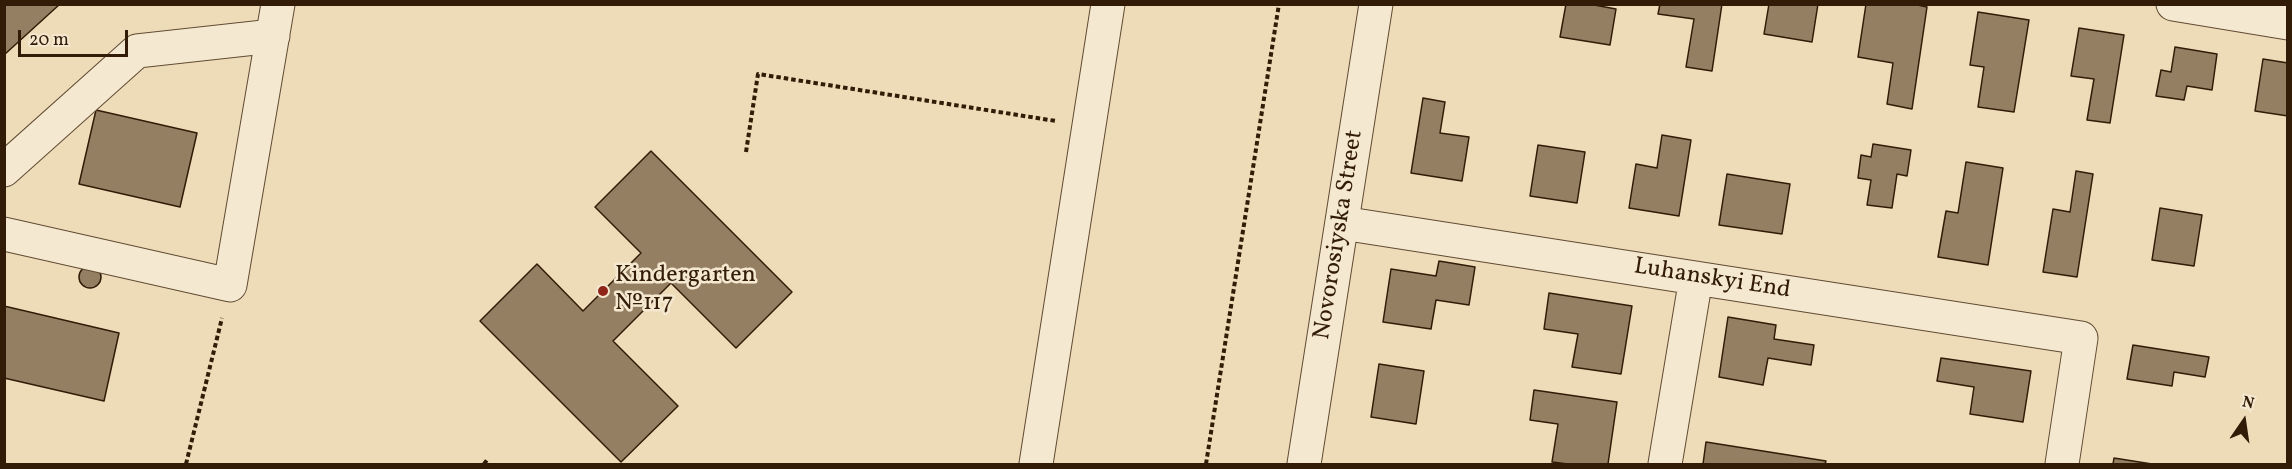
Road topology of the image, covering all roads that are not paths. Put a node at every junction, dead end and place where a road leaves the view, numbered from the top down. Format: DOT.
graph roads {
  1 [pos="278,4"];
  2 [pos="1108,4"];
  3 [pos="1376,4"];
  4 [pos="2173,4"];
  5 [pos="2288,23"];
  6 [pos="273,36"];
  7 [pos="4,170"];
  8 [pos="1342,223"];
  9 [pos="4,234"];
  10 [pos="1696,278"];
  11 [pos="1036,465"];
  12 [pos="1304,465"];
  13 [pos="1665,465"];
  14 [pos="2062,465"];
  1 -- 6 [label="street"];
  2 -- 11 [label="street"];
  3 -- 8 [label="street, Novorosiyska Street"];
  4 -- 5 [label="street"];
  6 -- 7 [label="street"];
  6 -- 9 [label="street"];
  8 -- 10 [label="street, Luhanskyi End"];
  8 -- 12 [label="street, Novorosiyska Street"];
  10 -- 13 [label="street"];
  10 -- 14 [label="street, Luhanskyi End"];
}
